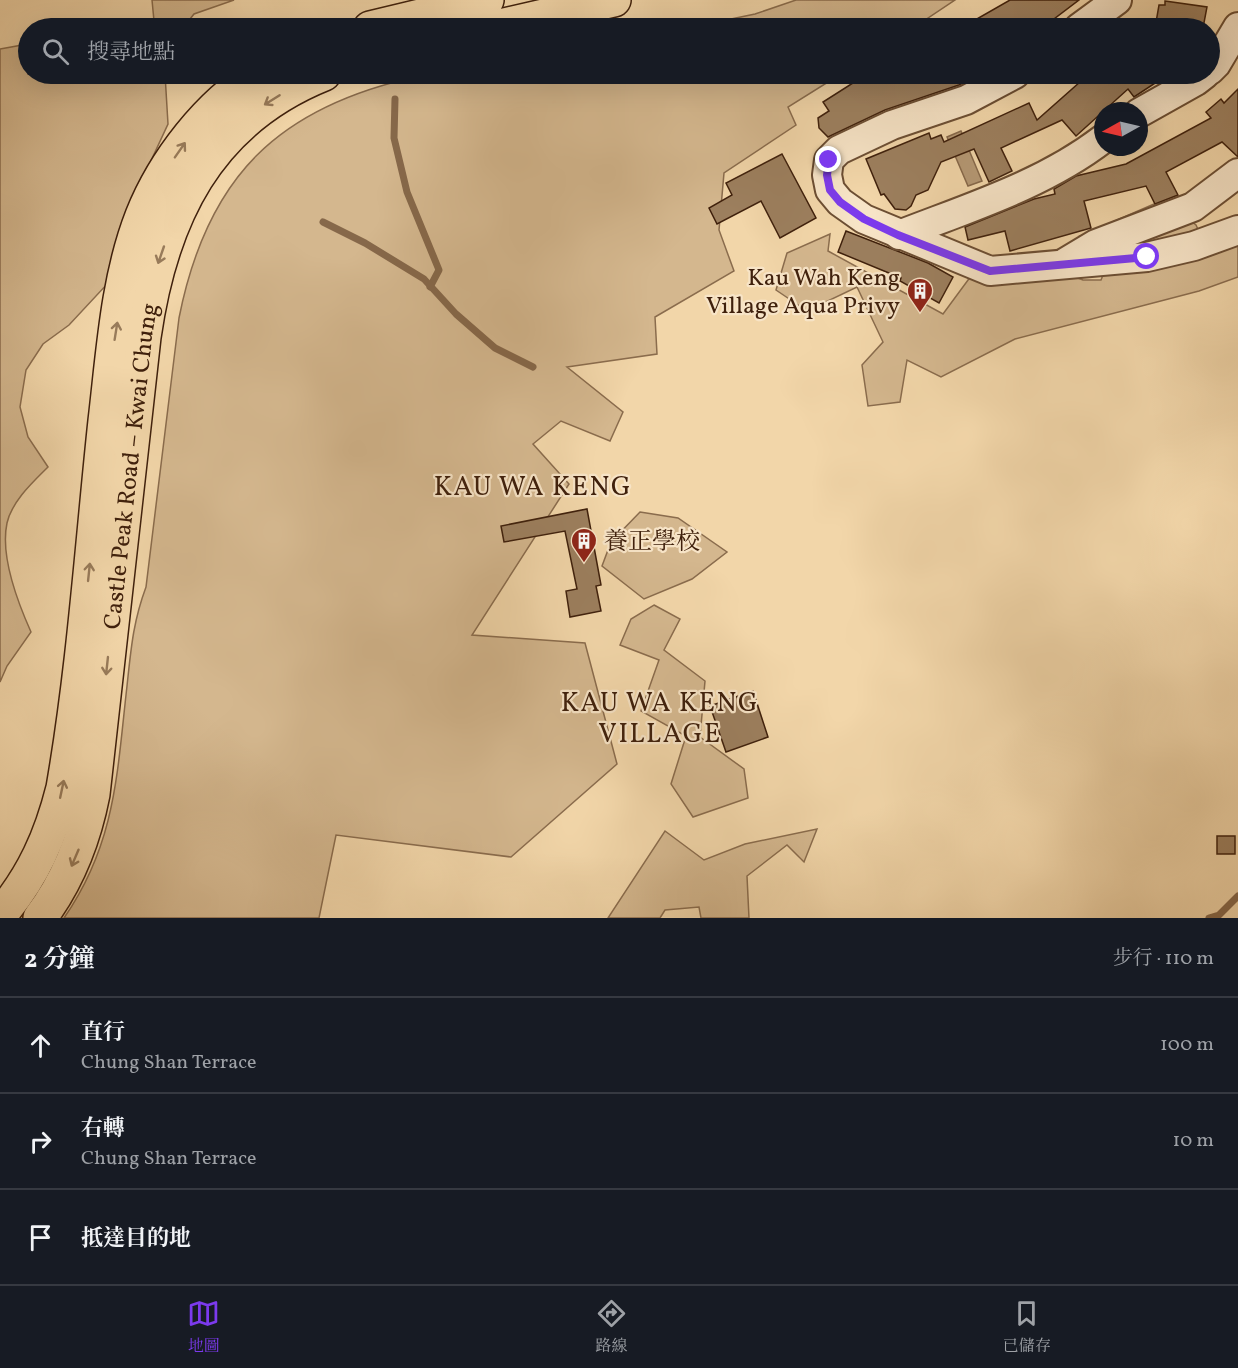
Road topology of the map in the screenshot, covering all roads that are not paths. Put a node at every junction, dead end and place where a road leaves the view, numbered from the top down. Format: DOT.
graph roads {
  1 [pos="487,0"];
  2 [pos="614,0"];
  3 [pos="1117,0"];
  4 [pos="412,18"];
  5 [pos="535,18"];
  6 [pos="1093,18"];
  7 [pos="1238,27"];
  8 [pos="1220,57"];
  9 [pos="245,84"];
  10 [pos="304,84"];
  11 [pos="996,84"];
  12 [pos="1190,84"];
  13 [pos="1148,107"];
  14 [pos="1094,146"];
  15 [pos="1238,173"];
  16 [pos="1238,230"];
  17 [pos="898,235"];
  18 [pos="1061,264"];
  19 [pos="0,915"];
  20 [pos="40,918"];
  1 -- 4 [label="main road"];
  2 -- 5 [label="main road"];
  3 -- 6 [label="street"];
  7 -- 8 [label="street"];
  19 -- 9 [label="main road, Castle Peak Road – Kwai Chung, one-way"];
  10 -- 20 [label="main road, Castle Peak Road – Kwai Chung, one-way"];
  11 -- 17 [label="street"];
  12 -- 13 [label="street"];
  14 -- 17 [label="street"];
  15 -- 18 [label="street"];
  16 -- 18 [label="street"];
  17 -- 18 [label="street"];
}
